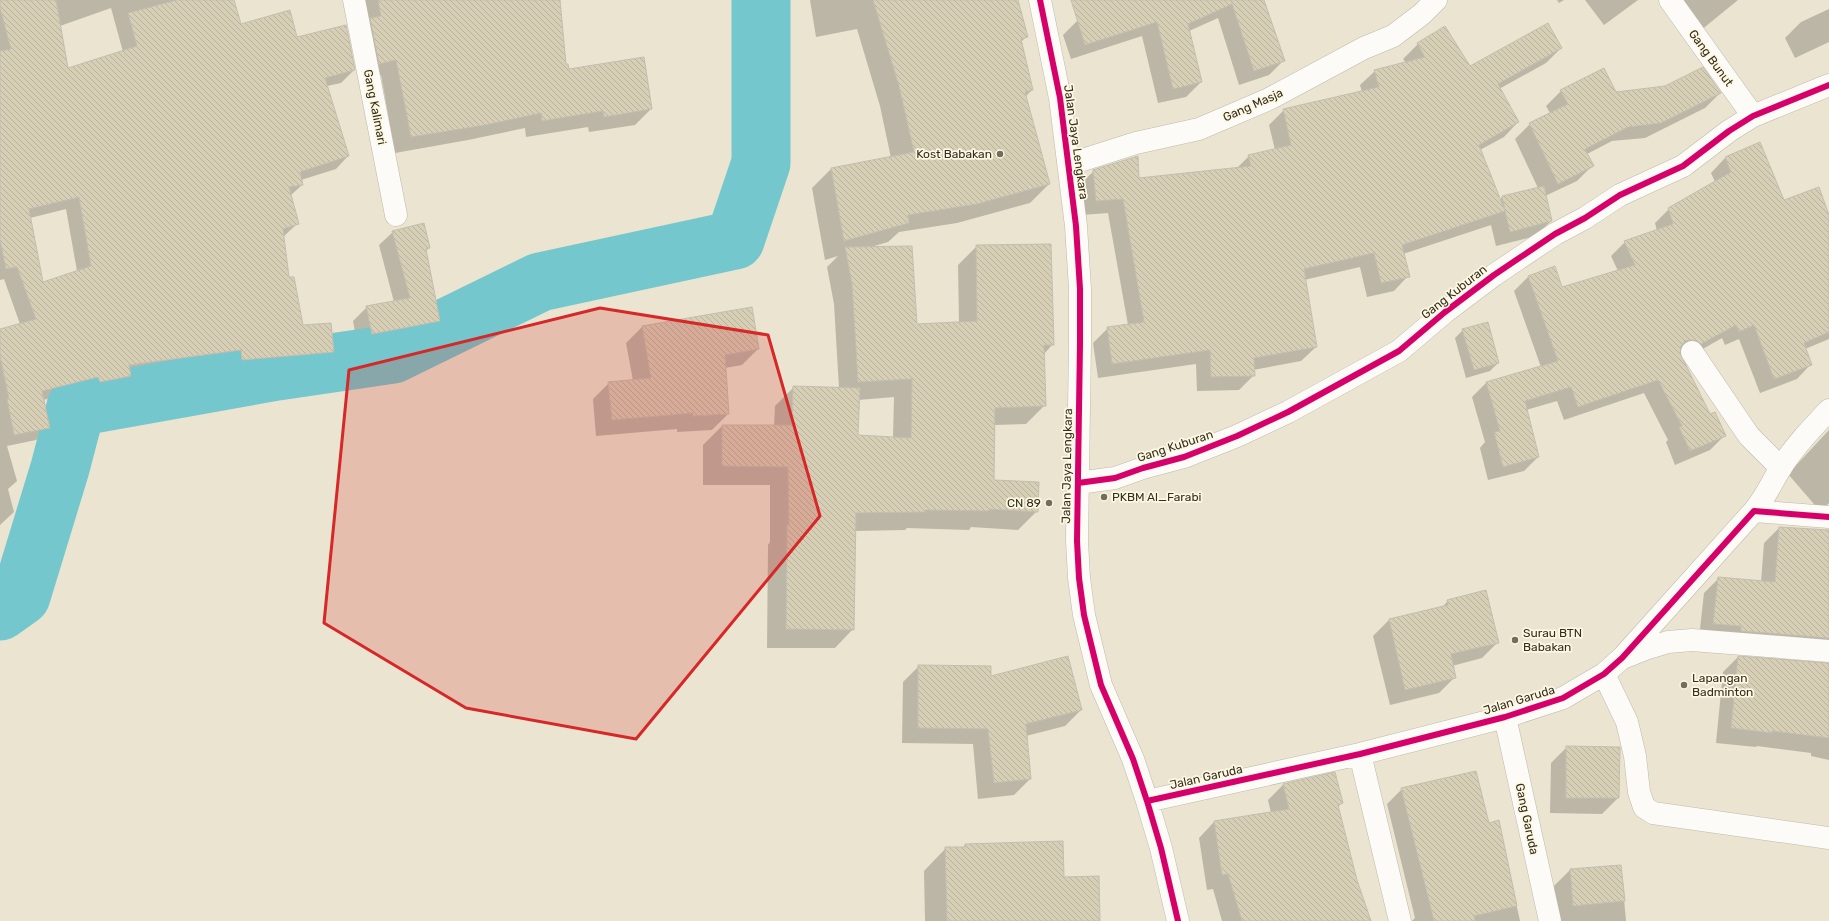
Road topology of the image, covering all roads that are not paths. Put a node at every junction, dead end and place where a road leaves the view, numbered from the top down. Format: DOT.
graph roads {
  1 [pos="354,0"];
  2 [pos="1040,0"];
  3 [pos="1670,0"];
  4 [pos="1429,7"];
  5 [pos="1829,85"];
  6 [pos="1753,116"];
  7 [pos="1070,164"];
  8 [pos="396,215"];
  9 [pos="1692,352"];
  10 [pos="1829,410"];
  11 [pos="1781,468"];
  12 [pos="1078,483"];
  13 [pos="1754,511"];
  14 [pos="1829,517"];
  15 [pos="1829,651"];
  16 [pos="1622,658"];
  17 [pos="1604,674"];
  18 [pos="1505,717"];
  19 [pos="1360,754"];
  20 [pos="1147,801"];
  21 [pos="1829,838"];
  22 [pos="1178,921"];
  23 [pos="1400,921"];
  24 [pos="1550,921"];
  1 -- 8 [label="street, Gang Kalimari"];
  2 -- 7 [label="street, Jalan Jaya Lengkara"];
  3 -- 6 [label="street, Gang Bunut"];
  4 -- 7 [label="street, Gang Masja"];
  5 -- 6 [label="street, Gang Kuburan"];
  6 -- 12 [label="street, Gang Kuburan"];
  7 -- 12 [label="street, Jalan Jaya Lengkara"];
  9 -- 11 [label="street"];
  10 -- 11 [label="street, Jalan Garuda"];
  11 -- 13 [label="street, Jalan Garuda"];
  12 -- 20 [label="street, Jalan Jaya Lengkara"];
  13 -- 14 [label="street"];
  13 -- 16 [label="street, Jalan Garuda"];
  15 -- 16 [label="street, Jalan Garuda"];
  16 -- 17 [label="street, Jalan Garuda"];
  17 -- 18 [label="street, Jalan Garuda"];
  17 -- 21 [label="street"];
  18 -- 19 [label="street, Jalan Garuda"];
  18 -- 24 [label="street, Gang Garuda"];
  19 -- 20 [label="street, Jalan Garuda"];
  19 -- 23 [label="street"];
  20 -- 22 [label="street, Jalan Jaya Lengkara"];
}
